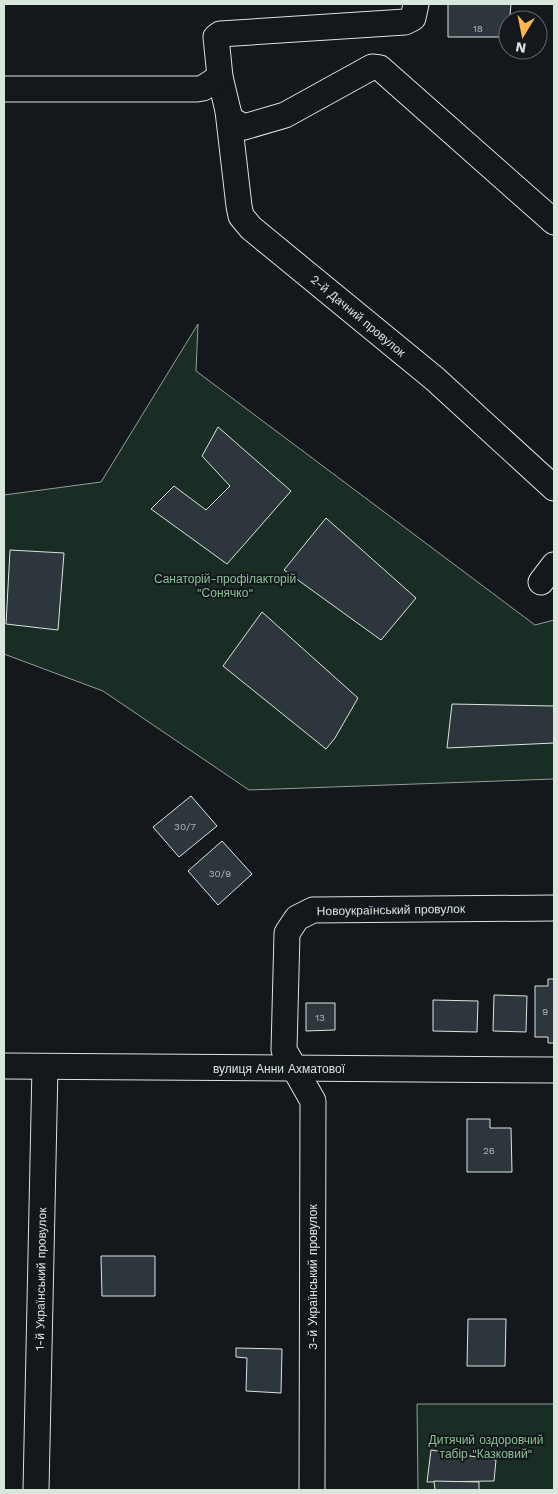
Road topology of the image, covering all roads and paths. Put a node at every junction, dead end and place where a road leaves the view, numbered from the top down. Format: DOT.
graph roads {
  1 [pos="416,4"];
  2 [pos="220,76"];
  3 [pos="4,89"];
  4 [pos="228,111"];
  5 [pos="554,222"];
  6 [pos="554,488"];
  7 [pos="554,908"];
  8 [pos="4,1066"];
  9 [pos="45,1067"];
  10 [pos="295,1069"];
  11 [pos="554,1070"];
  12 [pos="36,1490"];
  13 [pos="312,1490"];
  1 -- 2 [label="street, 2-й Дачний провулок"];
  2 -- 3 [label="street"];
  2 -- 4 [label="street, 2-й Дачний провулок"];
  4 -- 5 [label="street"];
  4 -- 6 [label="street, 2-й Дачний провулок"];
  7 -- 10 [label="street, Новоукраїнський провулок"];
  8 -- 9 [label="street, вулиця Анни Ахматової"];
  9 -- 10 [label="street, вулиця Анни Ахматової"];
  9 -- 12 [label="street, 1-й Український провулок"];
  10 -- 11 [label="street, вулиця Анни Ахматової"];
  10 -- 13 [label="street, 3-й Український провулок"];
}
